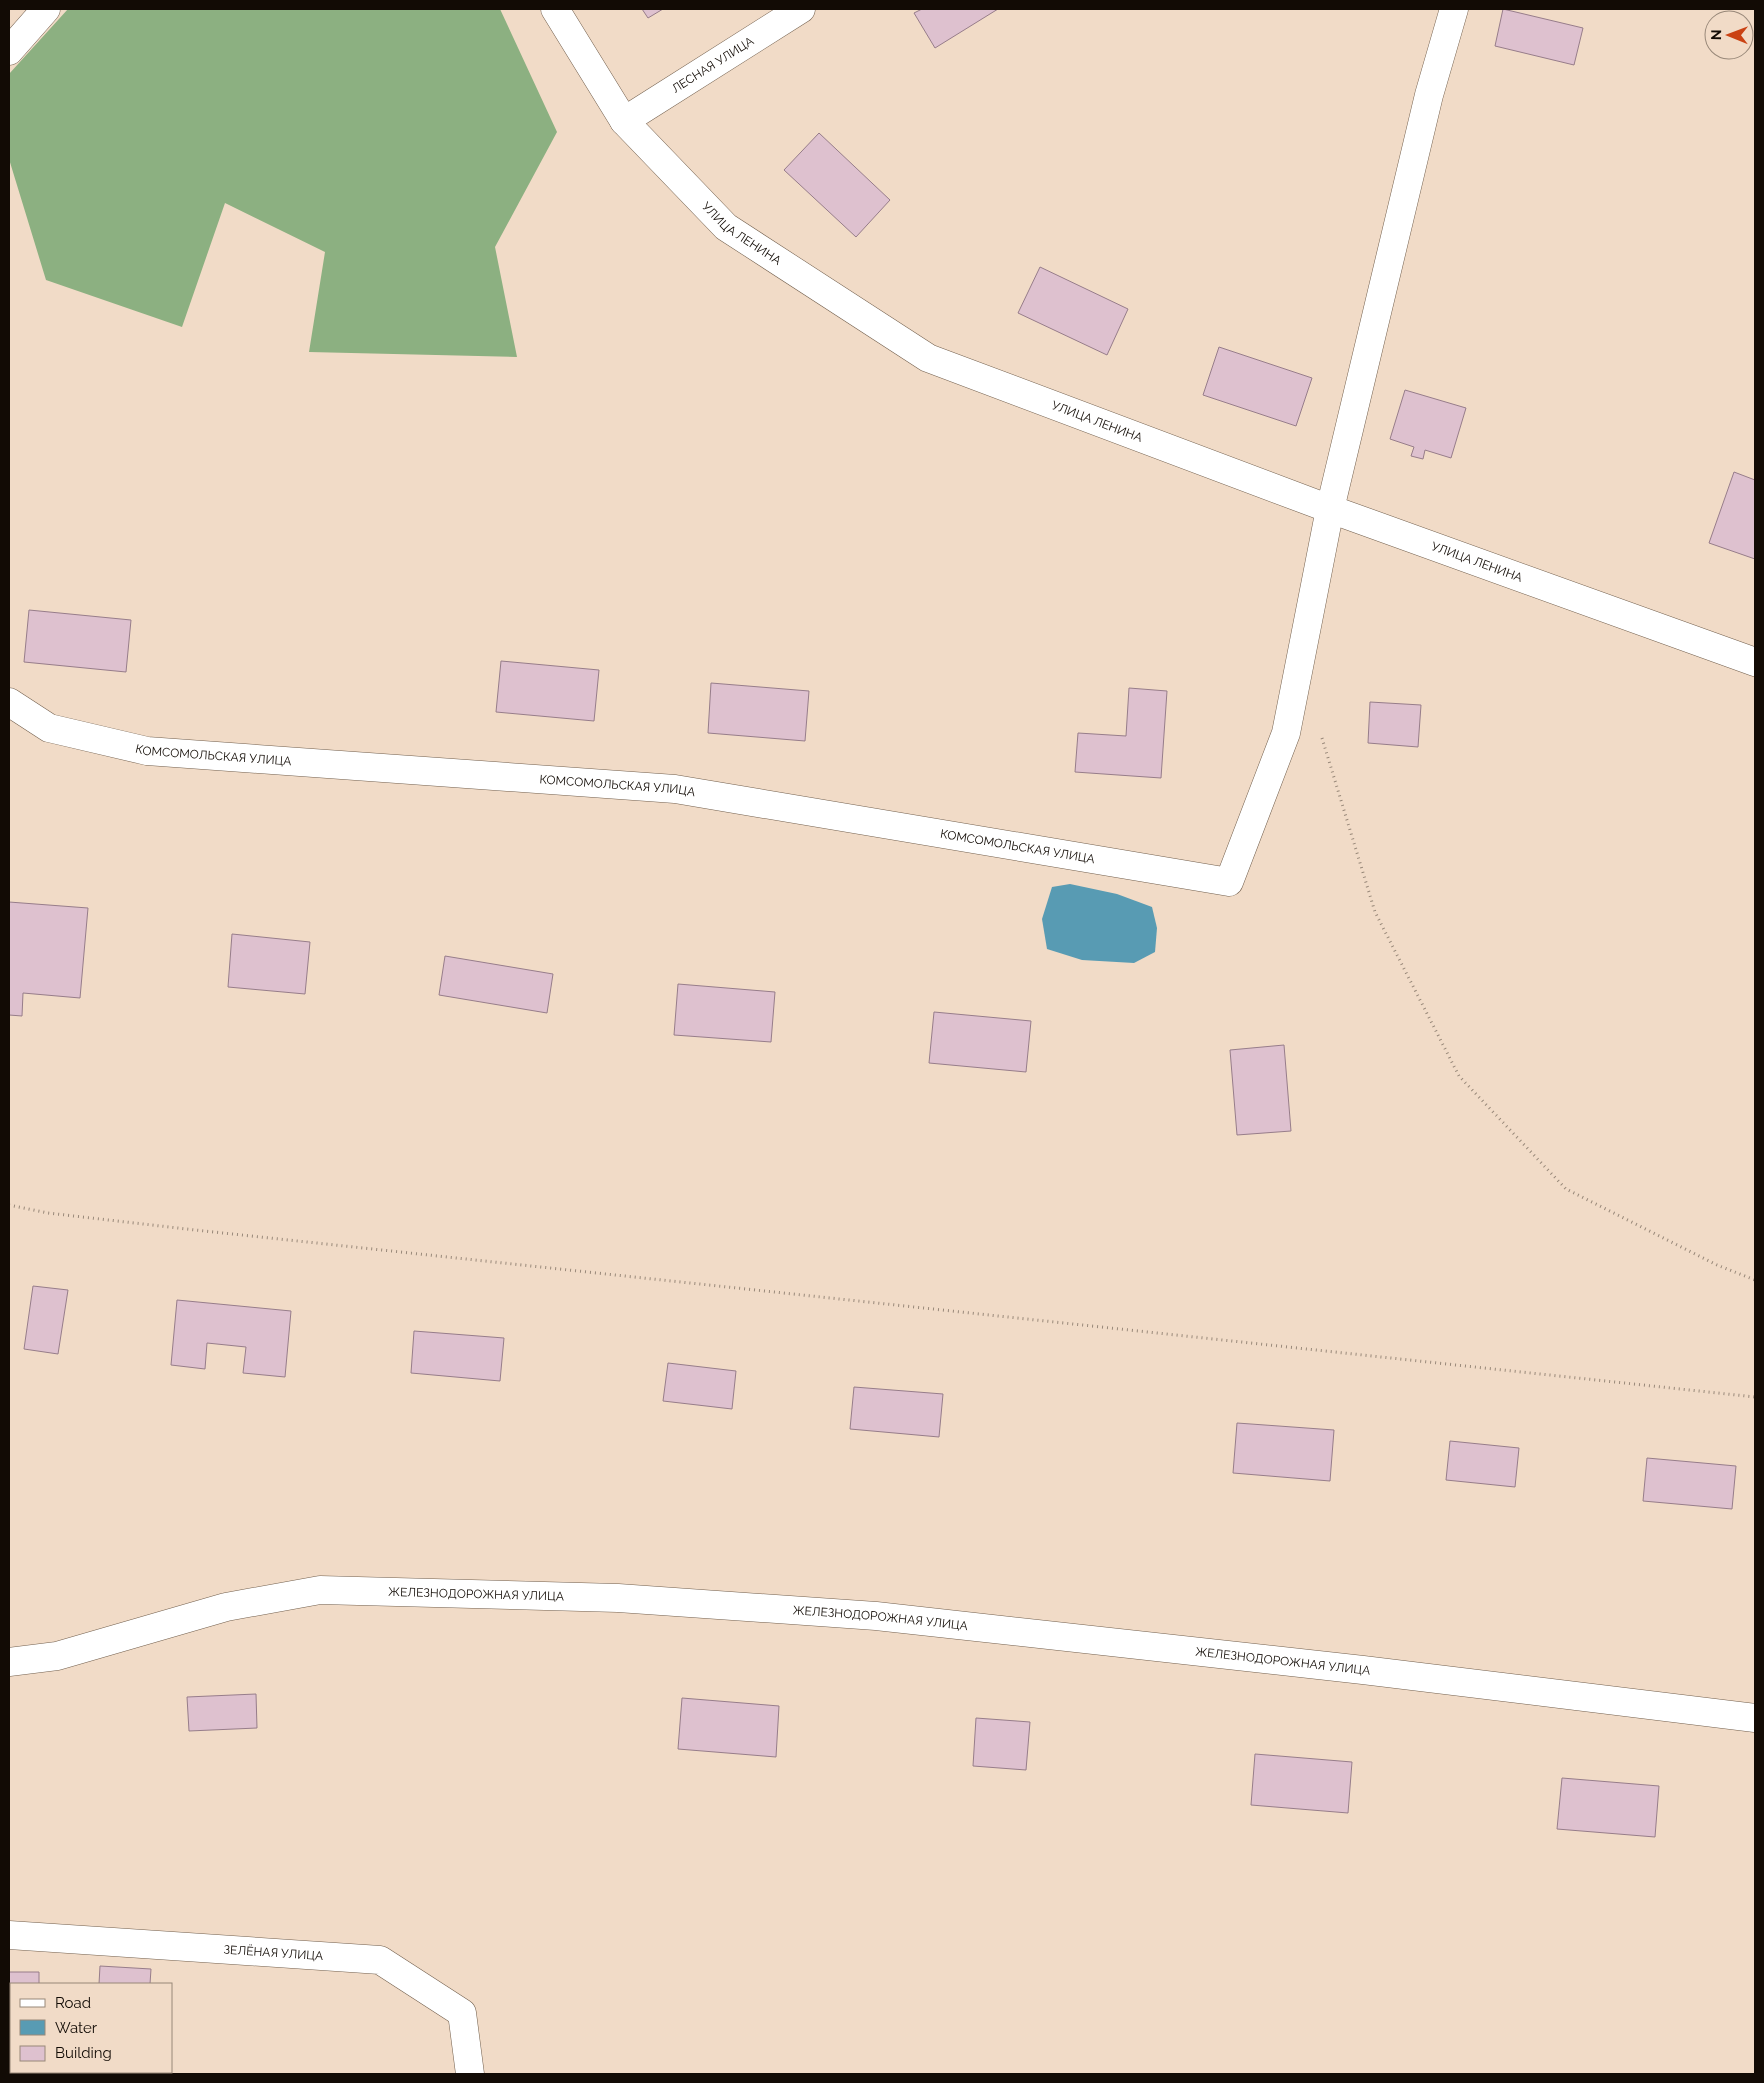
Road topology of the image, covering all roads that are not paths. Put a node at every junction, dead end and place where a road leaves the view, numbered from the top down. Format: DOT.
graph roads {
  1 [pos="46,9"];
  2 [pos="555,9"];
  3 [pos="801,9"];
  4 [pos="1454,9"];
  5 [pos="9,51"];
  6 [pos="624,121"];
  7 [pos="1330,509"];
  8 [pos="1755,662"];
  9 [pos="9,702"];
  10 [pos="9,1662"];
  11 [pos="1755,1718"];
  12 [pos="9,1935"];
  13 [pos="470,2074"];
  1 -- 5 [label="street"];
  2 -- 6 [label="street, УЛИЦА ЛЕНИНА"];
  3 -- 6 [label="street, ЛЕСНАЯ УЛИЦА"];
  4 -- 7 [label="street"];
  6 -- 7 [label="street, УЛИЦА ЛЕНИНА"];
  7 -- 8 [label="street, УЛИЦА ЛЕНИНА"];
  7 -- 9 [label="street, КОМСОМОЛЬСКАЯ УЛИЦА"];
  10 -- 11 [label="street, ЖЕЛЕЗНОДОРОЖНАЯ УЛИЦА"];
  12 -- 13 [label="street, ЗЕЛЁНАЯ УЛИЦА"];
}
